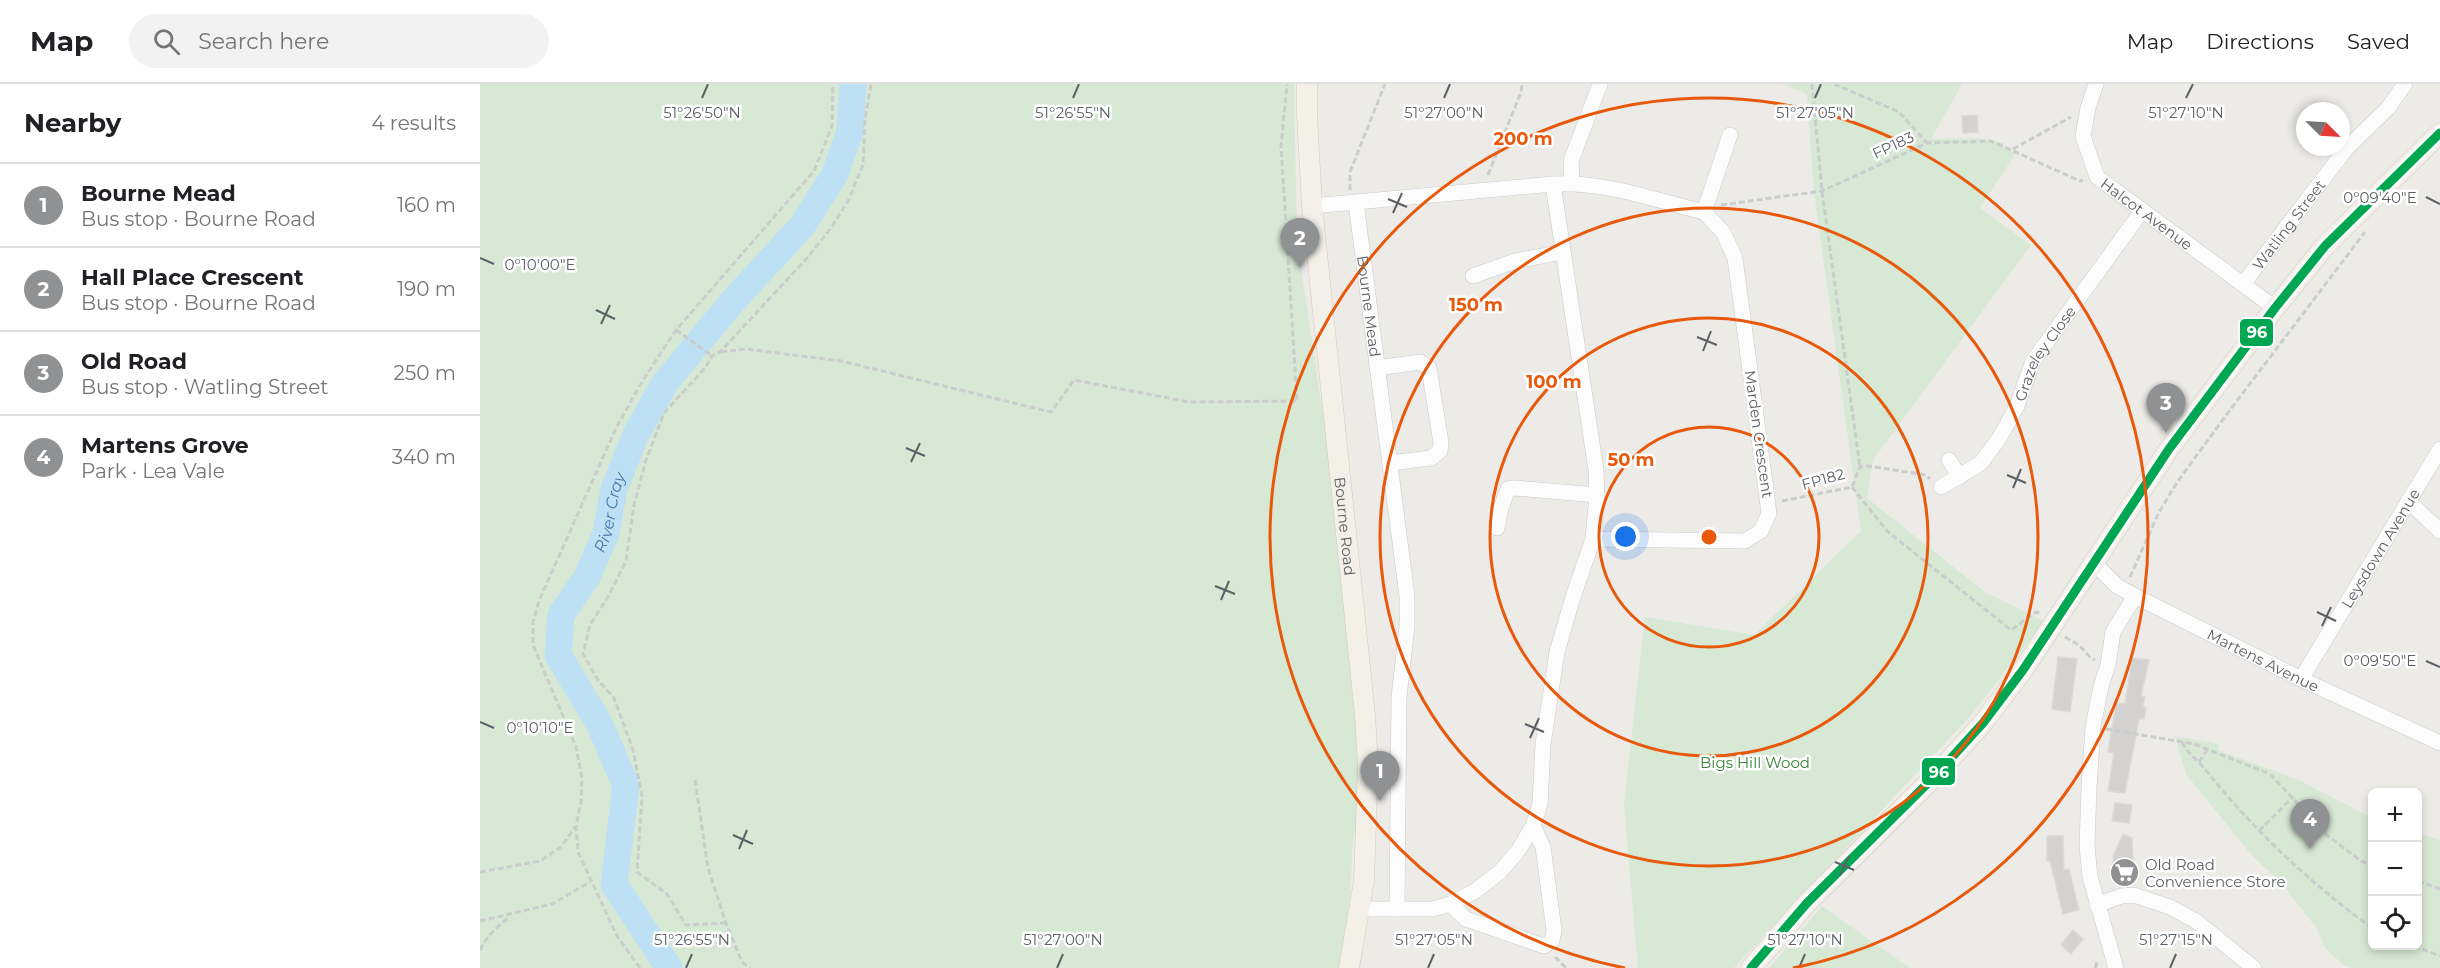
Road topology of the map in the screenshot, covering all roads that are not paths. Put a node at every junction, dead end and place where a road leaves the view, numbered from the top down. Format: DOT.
graph roads {
  1 [pos="1307,84"];
  2 [pos="1600,84"];
  3 [pos="2097,84"];
  4 [pos="2405,84"];
  5 [pos="2440,133"];
  6 [pos="1730,135"];
  7 [pos="1572,183"];
  8 [pos="1553,184"];
  9 [pos="1353,204"];
  10 [pos="1312,206"];
  11 [pos="2142,211"];
  12 [pos="1704,212"];
  13 [pos="1562,252"];
  14 [pos="1473,276"];
  15 [pos="2243,284"];
  16 [pos="2275,308"];
  17 [pos="1377,368"];
  18 [pos="2440,448"];
  19 [pos="1949,460"];
  20 [pos="1390,463"];
  21 [pos="1960,477"];
  22 [pos="1941,487"];
  23 [pos="1597,495"];
  24 [pos="2408,501"];
  25 [pos="1497,528"];
  26 [pos="2440,531"];
  27 [pos="1593,539"];
  28 [pos="2095,564"];
  29 [pos="2130,593"];
  30 [pos="2301,679"];
  31 [pos="2440,743"];
  32 [pos="1533,826"];
  33 [pos="1450,904"];
  34 [pos="2097,905"];
  35 [pos="1359,909"];
  36 [pos="1397,909"];
  37 [pos="1349,968"];
  38 [pos="1751,968"];
  39 [pos="2116,968"];
  40 [pos="2254,968"];
  1 -- 10 [label="main road, Bourne Road"];
  2 -- 7 [label="street"];
  3 -- 11 [label="street, Halcot Avenue"];
  4 -- 15 [label="street, Watling Street"];
  5 -- 16 [label="main road"];
  6 -- 12 [label="street"];
  7 -- 8 [label="street"];
  7 -- 12 [label="street"];
  8 -- 9 [label="street"];
  8 -- 13 [label="street"];
  9 -- 10 [label="street"];
  9 -- 17 [label="street, Bourne Mead"];
  10 -- 35 [label="main road, Bourne Road"];
  11 -- 15 [label="street, Halcot Avenue"];
  11 -- 21 [label="street, Grazeley Close"];
  12 -- 27 [label="street, Marden Crescent"];
  13 -- 14 [label="street"];
  13 -- 23 [label="street"];
  15 -- 16 [label="street, Halcot Avenue"];
  16 -- 28 [label="main road"];
  17 -- 20 [label="street, Bourne Mead"];
  17 -- 20 [label="street"];
  18 -- 24 [label="street, Leysdown Avenue"];
  19 -- 21 [label="street"];
  20 -- 36 [label="street, Bourne Mead"];
  21 -- 22 [label="street, Grazeley Close"];
  23 -- 25 [label="street"];
  23 -- 27 [label="street"];
  24 -- 26 [label="street"];
  24 -- 30 [label="street, Leysdown Avenue"];
  27 -- 32 [label="street"];
  28 -- 29 [label="street, Martens Avenue"];
  28 -- 38 [label="main road"];
  29 -- 30 [label="street, Martens Avenue"];
  29 -- 34 [label="street"];
  30 -- 31 [label="street, Martens Avenue"];
  32 -- 33 [label="street"];
  32 -- 33 [label="street"];
  33 -- 36 [label="street"];
  34 -- 39 [label="street"];
  34 -- 40 [label="street"];
  35 -- 36 [label="street"];
  35 -- 37 [label="main road, Bourne Road"];
}
